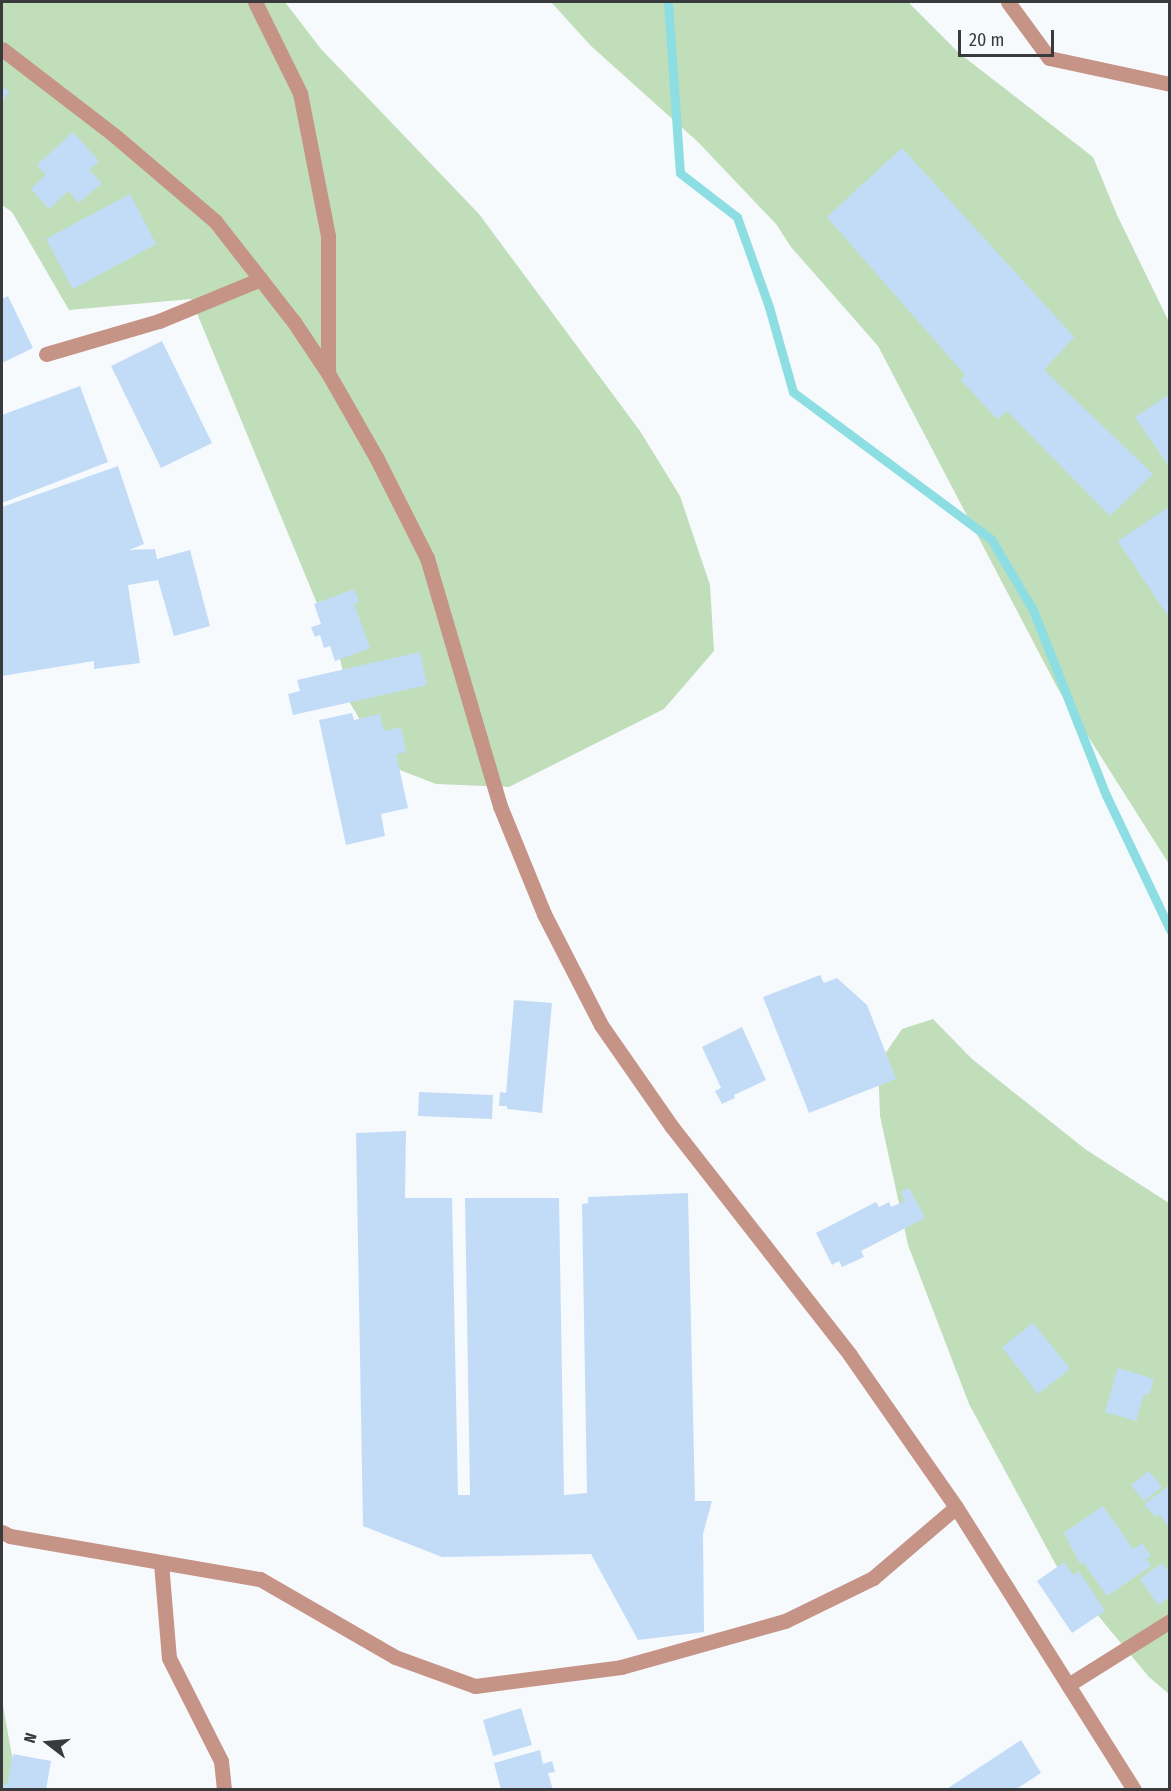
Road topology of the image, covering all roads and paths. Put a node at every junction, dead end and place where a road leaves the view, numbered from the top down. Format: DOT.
graph roads {
  1 [pos="255,2"];
  2 [pos="1008,2"];
  3 [pos="2,49"];
  4 [pos="1170,84"];
  5 [pos="261,279"];
  6 [pos="46,354"];
  7 [pos="328,373"];
  8 [pos="956,1507"];
  9 [pos="2,1532"];
  10 [pos="161,1563"];
  11 [pos="1170,1621"];
  12 [pos="1068,1685"];
  13 [pos="224,1790"];
  14 [pos="1134,1790"];
  1 -- 7 [label="street"];
  2 -- 4 [label="street"];
  3 -- 5 [label="street"];
  5 -- 6 [label="street"];
  5 -- 7 [label="street"];
  7 -- 8 [label="street"];
  8 -- 10 [label="street"];
  8 -- 12 [label="street"];
  9 -- 10 [label="street"];
  10 -- 13 [label="street"];
  11 -- 12 [label="street"];
  12 -- 14 [label="street"];
}
